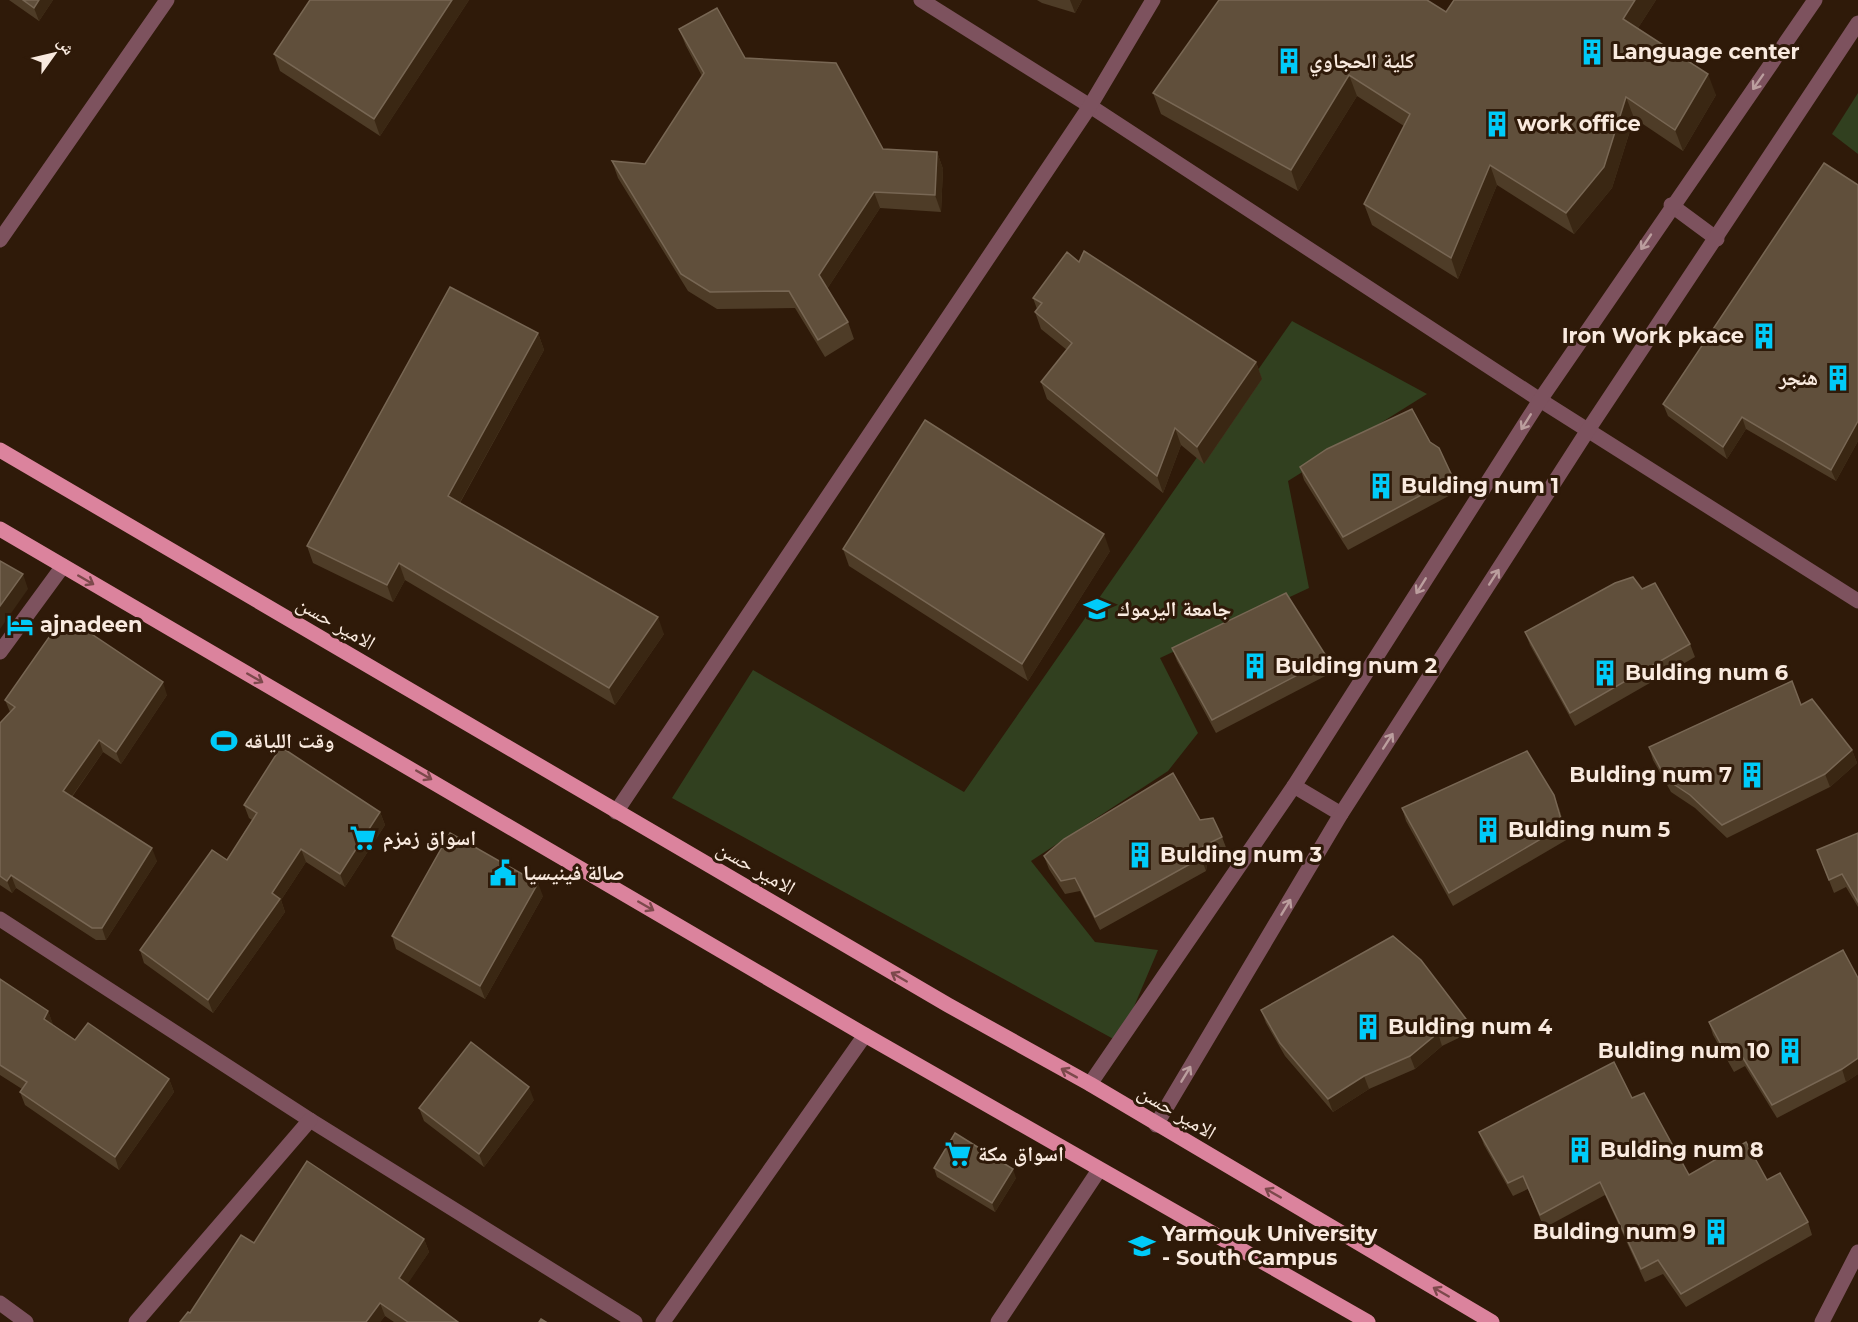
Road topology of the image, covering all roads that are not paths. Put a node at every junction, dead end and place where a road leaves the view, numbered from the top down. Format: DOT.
graph roads {
  1 [pos="167,0"];
  2 [pos="921,0"];
  3 [pos="1153,0"];
  4 [pos="1815,0"];
  5 [pos="1858,23"];
  6 [pos="1090,106"];
  7 [pos="1671,206"];
  8 [pos="1717,239"];
  9 [pos="0,240"];
  10 [pos="1540,400"];
  11 [pos="1588,430"];
  12 [pos="0,450"];
  13 [pos="0,528"];
  14 [pos="63,566"];
  15 [pos="1858,601"];
  16 [pos="0,652"];
  17 [pos="1294,786"];
  18 [pos="616,812"];
  19 [pos="1341,814"];
  20 [pos="0,919"];
  21 [pos="865,1035"];
  22 [pos="1090,1084"];
  23 [pos="310,1120"];
  24 [pos="1156,1125"];
  25 [pos="1099,1170"];
  26 [pos="1858,1252"];
  27 [pos="0,1303"];
  28 [pos="26,1322"];
  29 [pos="136,1322"];
  30 [pos="635,1322"];
  31 [pos="663,1322"];
  32 [pos="998,1322"];
  33 [pos="1368,1322"];
  34 [pos="1491,1322"];
  35 [pos="1822,1322"];
  1 -- 9 [label="street"];
  2 -- 6 [label="street"];
  3 -- 6 [label="street"];
  4 -- 7 [label="street, one-way"];
  5 -- 8 [label="street"];
  6 -- 10 [label="street"];
  6 -- 18 [label="street"];
  7 -- 8 [label="street"];
  7 -- 10 [label="street, one-way"];
  8 -- 11 [label="street"];
  10 -- 11 [label="street"];
  10 -- 17 [label="street, one-way"];
  11 -- 15 [label="street"];
  19 -- 11 [label="street, one-way"];
  12 -- 18 [label="main road, الامير حسن"];
  13 -- 14 [label="main road"];
  14 -- 16 [label="street"];
  14 -- 21 [label="main road, one-way"];
  17 -- 19 [label="street"];
  17 -- 22 [label="street"];
  22 -- 18 [label="main road, الامير حسن, one-way"];
  24 -- 19 [label="street, one-way"];
  20 -- 23 [label="street"];
  21 -- 25 [label="main road"];
  21 -- 31 [label="street"];
  22 -- 24 [label="main road, الامير حسن"];
  23 -- 29 [label="street"];
  23 -- 30 [label="street"];
  34 -- 24 [label="main road, الامير حسن, one-way"];
  25 -- 32 [label="street"];
  25 -- 33 [label="main road"];
  26 -- 35 [label="street"];
  27 -- 28 [label="street"];
}
